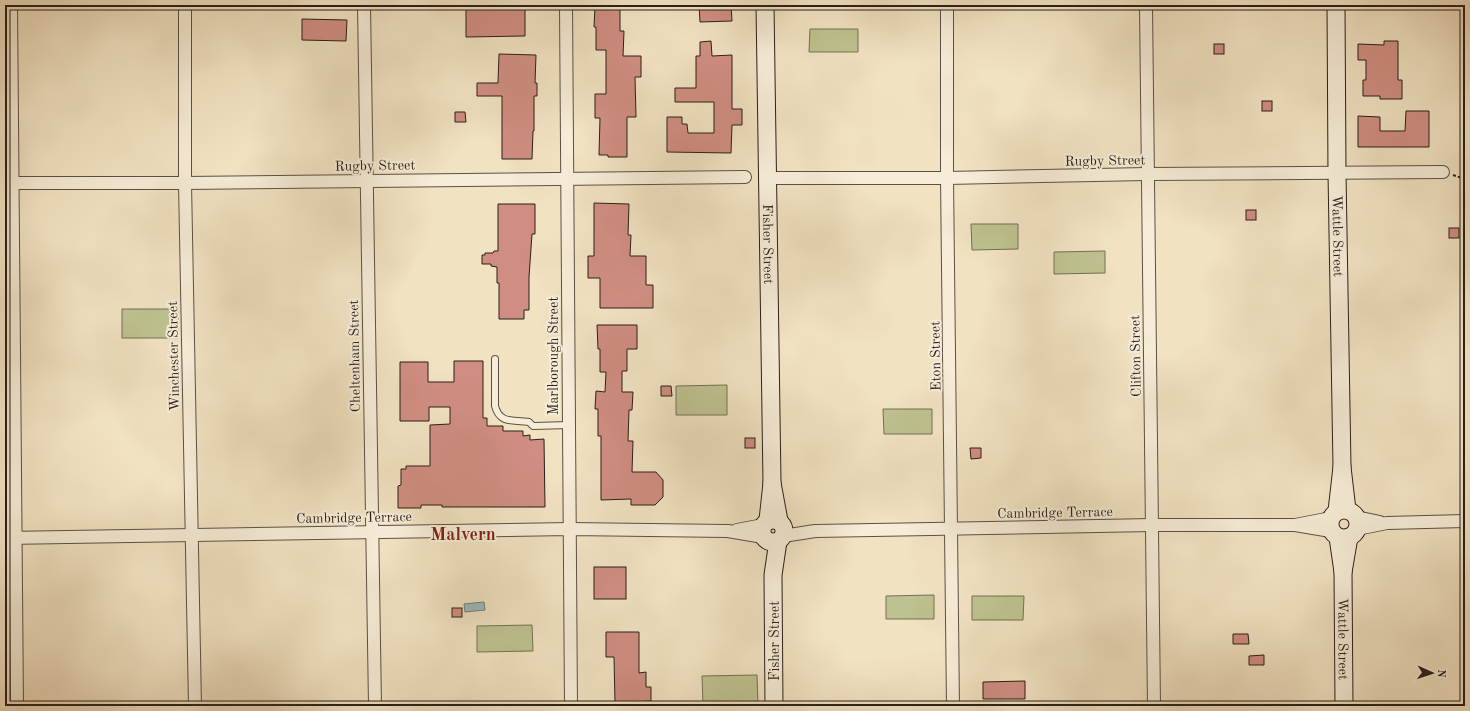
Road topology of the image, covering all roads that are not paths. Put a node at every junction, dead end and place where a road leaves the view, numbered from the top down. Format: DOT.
graph roads {
  1 [pos="11,5"];
  2 [pos="185,5"];
  3 [pos="364,5"];
  4 [pos="566,5"];
  5 [pos="765,5"];
  6 [pos="947,5"];
  7 [pos="1146,5"];
  8 [pos="1336,5"];
  9 [pos="1443,172"];
  10 [pos="1337,173"];
  11 [pos="1148,174"];
  12 [pos="567,178"];
  13 [pos="745,178"];
  14 [pos="767,178"];
  15 [pos="947,178"];
  16 [pos="366,180"];
  17 [pos="9,183"];
  18 [pos="185,183"];
  19 [pos="495,359"];
  20 [pos="569,425"];
  21 [pos="1465,521"];
  22 [pos="1152,524"];
  23 [pos="1343,524"];
  24 [pos="570,529"];
  25 [pos="952,529"];
  26 [pos="773,531"];
  27 [pos="372,532"];
  28 [pos="191,535"];
  29 [pos="10,538"];
  30 [pos="17,706"];
  31 [pos="195,706"];
  32 [pos="375,706"];
  33 [pos="571,706"];
  34 [pos="774,706"];
  35 [pos="953,706"];
  36 [pos="1154,706"];
  37 [pos="1344,706"];
  1 -- 17 [label="street"];
  2 -- 18 [label="street, Winchester Street"];
  3 -- 16 [label="street, Cheltenham Street"];
  4 -- 12 [label="street, Marlborough Street"];
  5 -- 14 [label="street, Fisher Street"];
  6 -- 15 [label="street, Eton Street"];
  7 -- 11 [label="street, Clifton Street"];
  8 -- 10 [label="street, Wattle Street"];
  9 -- 10 [label="street, Rugby Street"];
  10 -- 11 [label="street, Rugby Street"];
  10 -- 23 [label="street, Wattle Street"];
  11 -- 15 [label="street, Rugby Street"];
  11 -- 22 [label="street, Clifton Street"];
  12 -- 13 [label="street, Rugby Street"];
  12 -- 16 [label="street, Rugby Street"];
  12 -- 20 [label="street, Marlborough Street"];
  14 -- 15 [label="street, Rugby Street"];
  14 -- 26 [label="street, Fisher Street"];
  15 -- 25 [label="street, Eton Street"];
  16 -- 18 [label="street, Rugby Street"];
  16 -- 27 [label="street, Cheltenham Street"];
  17 -- 18 [label="street, Rugby Street"];
  17 -- 29 [label="street"];
  18 -- 28 [label="street, Winchester Street"];
  19 -- 20 [label="lane"];
  20 -- 24 [label="street, Marlborough Street"];
  21 -- 23 [label="street, Cambridge Terrace"];
  22 -- 23 [label="street, Cambridge Terrace"];
  22 -- 25 [label="street, Cambridge Terrace"];
  22 -- 36 [label="street, Clifton Street"];
  23 -- 37 [label="street, Wattle Street"];
  24 -- 26 [label="street, Cambridge Terrace"];
  24 -- 27 [label="street, Cambridge Terrace"];
  24 -- 33 [label="street, Marlborough Street"];
  25 -- 26 [label="street, Cambridge Terrace"];
  25 -- 35 [label="street, Eton Street"];
  26 -- 34 [label="street, Fisher Street"];
  27 -- 28 [label="street, Cambridge Terrace"];
  27 -- 32 [label="street, Cheltenham Street"];
  28 -- 29 [label="street, Cambridge Terrace"];
  28 -- 31 [label="street, Winchester Street"];
  29 -- 30 [label="street"];
}
